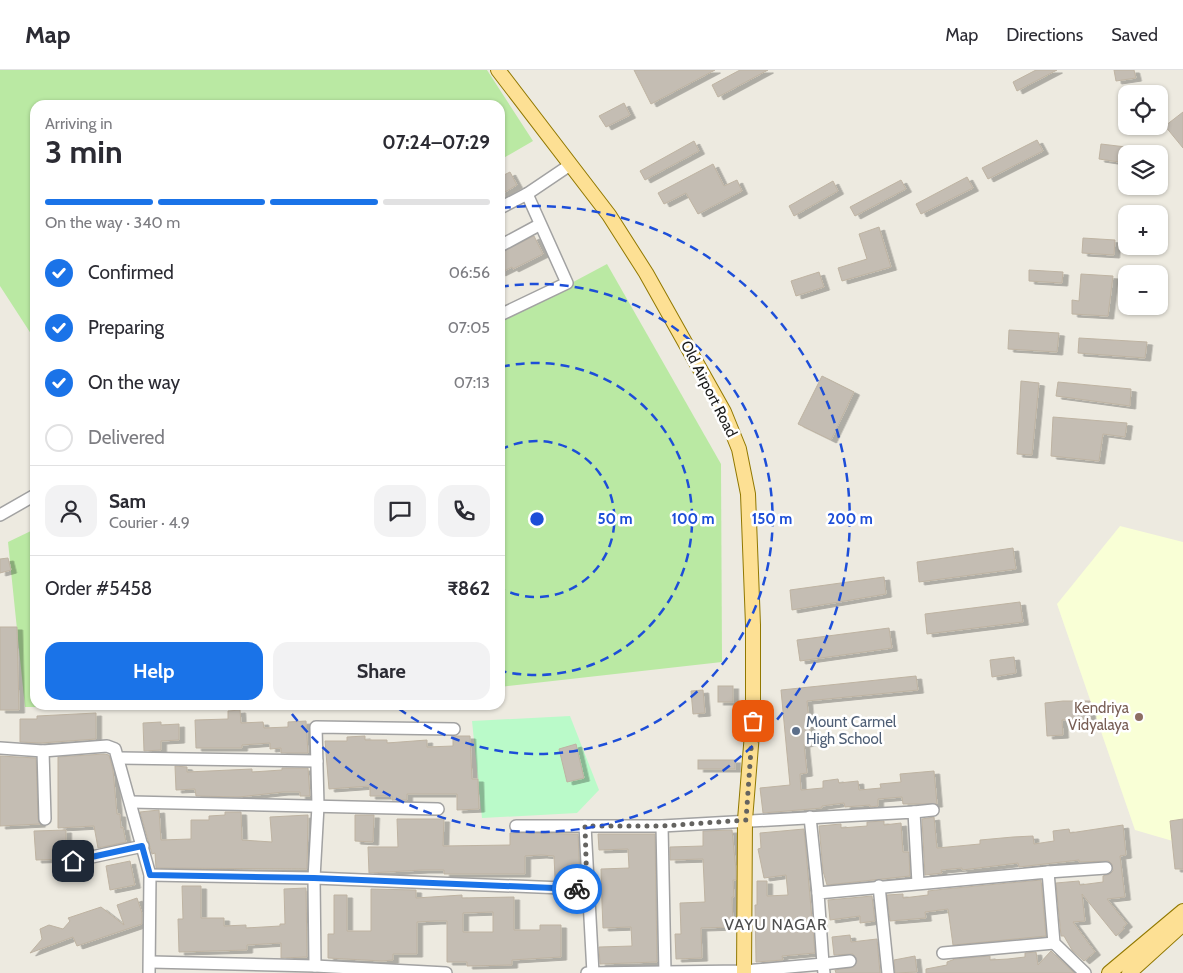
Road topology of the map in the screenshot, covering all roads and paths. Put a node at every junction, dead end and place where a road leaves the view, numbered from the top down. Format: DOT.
graph roads {
  1 [pos="498,70"];
  2 [pos="570,165"];
  3 [pos="526,194"];
  4 [pos="505,205"];
  5 [pos="539,225"];
  6 [pos="505,243"];
  7 [pos="505,313"];
  8 [pos="30,498"];
  9 [pos="0,515"];
  10 [pos="454,729"];
  11 [pos="0,748"];
  12 [pos="43,751"];
  13 [pos="119,758"];
  14 [pos="317,760"];
  15 [pos="131,802"];
  16 [pos="318,806"];
  17 [pos="438,809"];
  18 [pos="933,810"];
  19 [pos="914,812"];
  20 [pos="810,817"];
  21 [pos="44,819"];
  22 [pos="746,820"];
  23 [pos="516,826"];
  24 [pos="585,826"];
  25 [pos="662,826"];
  26 [pos="142,846"];
  27 [pos="73,861"];
  28 [pos="1106,868"];
  29 [pos="1048,872"];
  30 [pos="150,875"];
  31 [pos="314,878"];
  32 [pos="918,883"];
  33 [pos="879,886"];
  34 [pos="587,889"];
  35 [pos="818,893"];
  36 [pos="1183,911"];
  37 [pos="1183,924"];
  38 [pos="1054,943"];
  39 [pos="942,954"];
  40 [pos="850,961"];
  41 [pos="316,966"];
  42 [pos="150,968"];
  43 [pos="824,968"];
  44 [pos="337,970"];
  45 [pos="418,972"];
  46 [pos="744,972"];
  47 [pos="446,973"];
  48 [pos="587,973"];
  49 [pos="593,973"];
  50 [pos="665,973"];
  51 [pos="888,973"];
  52 [pos="1085,973"];
  53 [pos="1109,973"];
  54 [pos="1129,973"];
  1 -- 2 [label="main road, Old Airport Road"];
  2 -- 3 [label="street"];
  2 -- 22 [label="main road, Old Airport Road"];
  3 -- 4 [label="street"];
  3 -- 5 [label="street"];
  5 -- 6 [label="street"];
  5 -- 7 [label="street"];
  8 -- 9 [label="street"];
  10 -- 14 [label="street"];
  11 -- 12 [label="street"];
  12 -- 13 [label="street"];
  12 -- 21 [label="street"];
  13 -- 14 [label="street"];
  13 -- 15 [label="street"];
  14 -- 16 [label="street"];
  15 -- 16 [label="street"];
  15 -- 26 [label="street"];
  16 -- 17 [label="street"];
  16 -- 31 [label="street"];
  18 -- 19 [label="street"];
  19 -- 20 [label="street"];
  19 -- 32 [label="street"];
  20 -- 22 [label="street"];
  20 -- 35 [label="street"];
  22 -- 25 [label="street"];
  22 -- 46 [label="main road, Old Airport Road"];
  23 -- 24 [label="street"];
  24 -- 25 [label="street"];
  24 -- 34 [label="street"];
  25 -- 50 [label="street"];
  26 -- 27 [label="street"];
  26 -- 30 [label="street"];
  28 -- 29 [label="street"];
  29 -- 32 [label="street"];
  29 -- 38 [label="street"];
  30 -- 31 [label="street"];
  30 -- 42 [label="street"];
  31 -- 34 [label="street"];
  31 -- 41 [label="street"];
  32 -- 33 [label="street"];
  33 -- 35 [label="street"];
  33 -- 51 [label="street"];
  34 -- 49 [label="street"];
  35 -- 43 [label="street"];
  36 -- 53 [label="main road"];
  37 -- 54 [label="main road"];
  38 -- 39 [label="street"];
  38 -- 52 [label="street"];
  40 -- 43 [label="street"];
  41 -- 42 [label="street"];
  41 -- 44 [label="street"];
  43 -- 46 [label="street"];
  44 -- 45 [label="street"];
  45 -- 47 [label="street"];
  46 -- 50 [label="street"];
  48 -- 49 [label="street"];
  49 -- 50 [label="street"];
}
